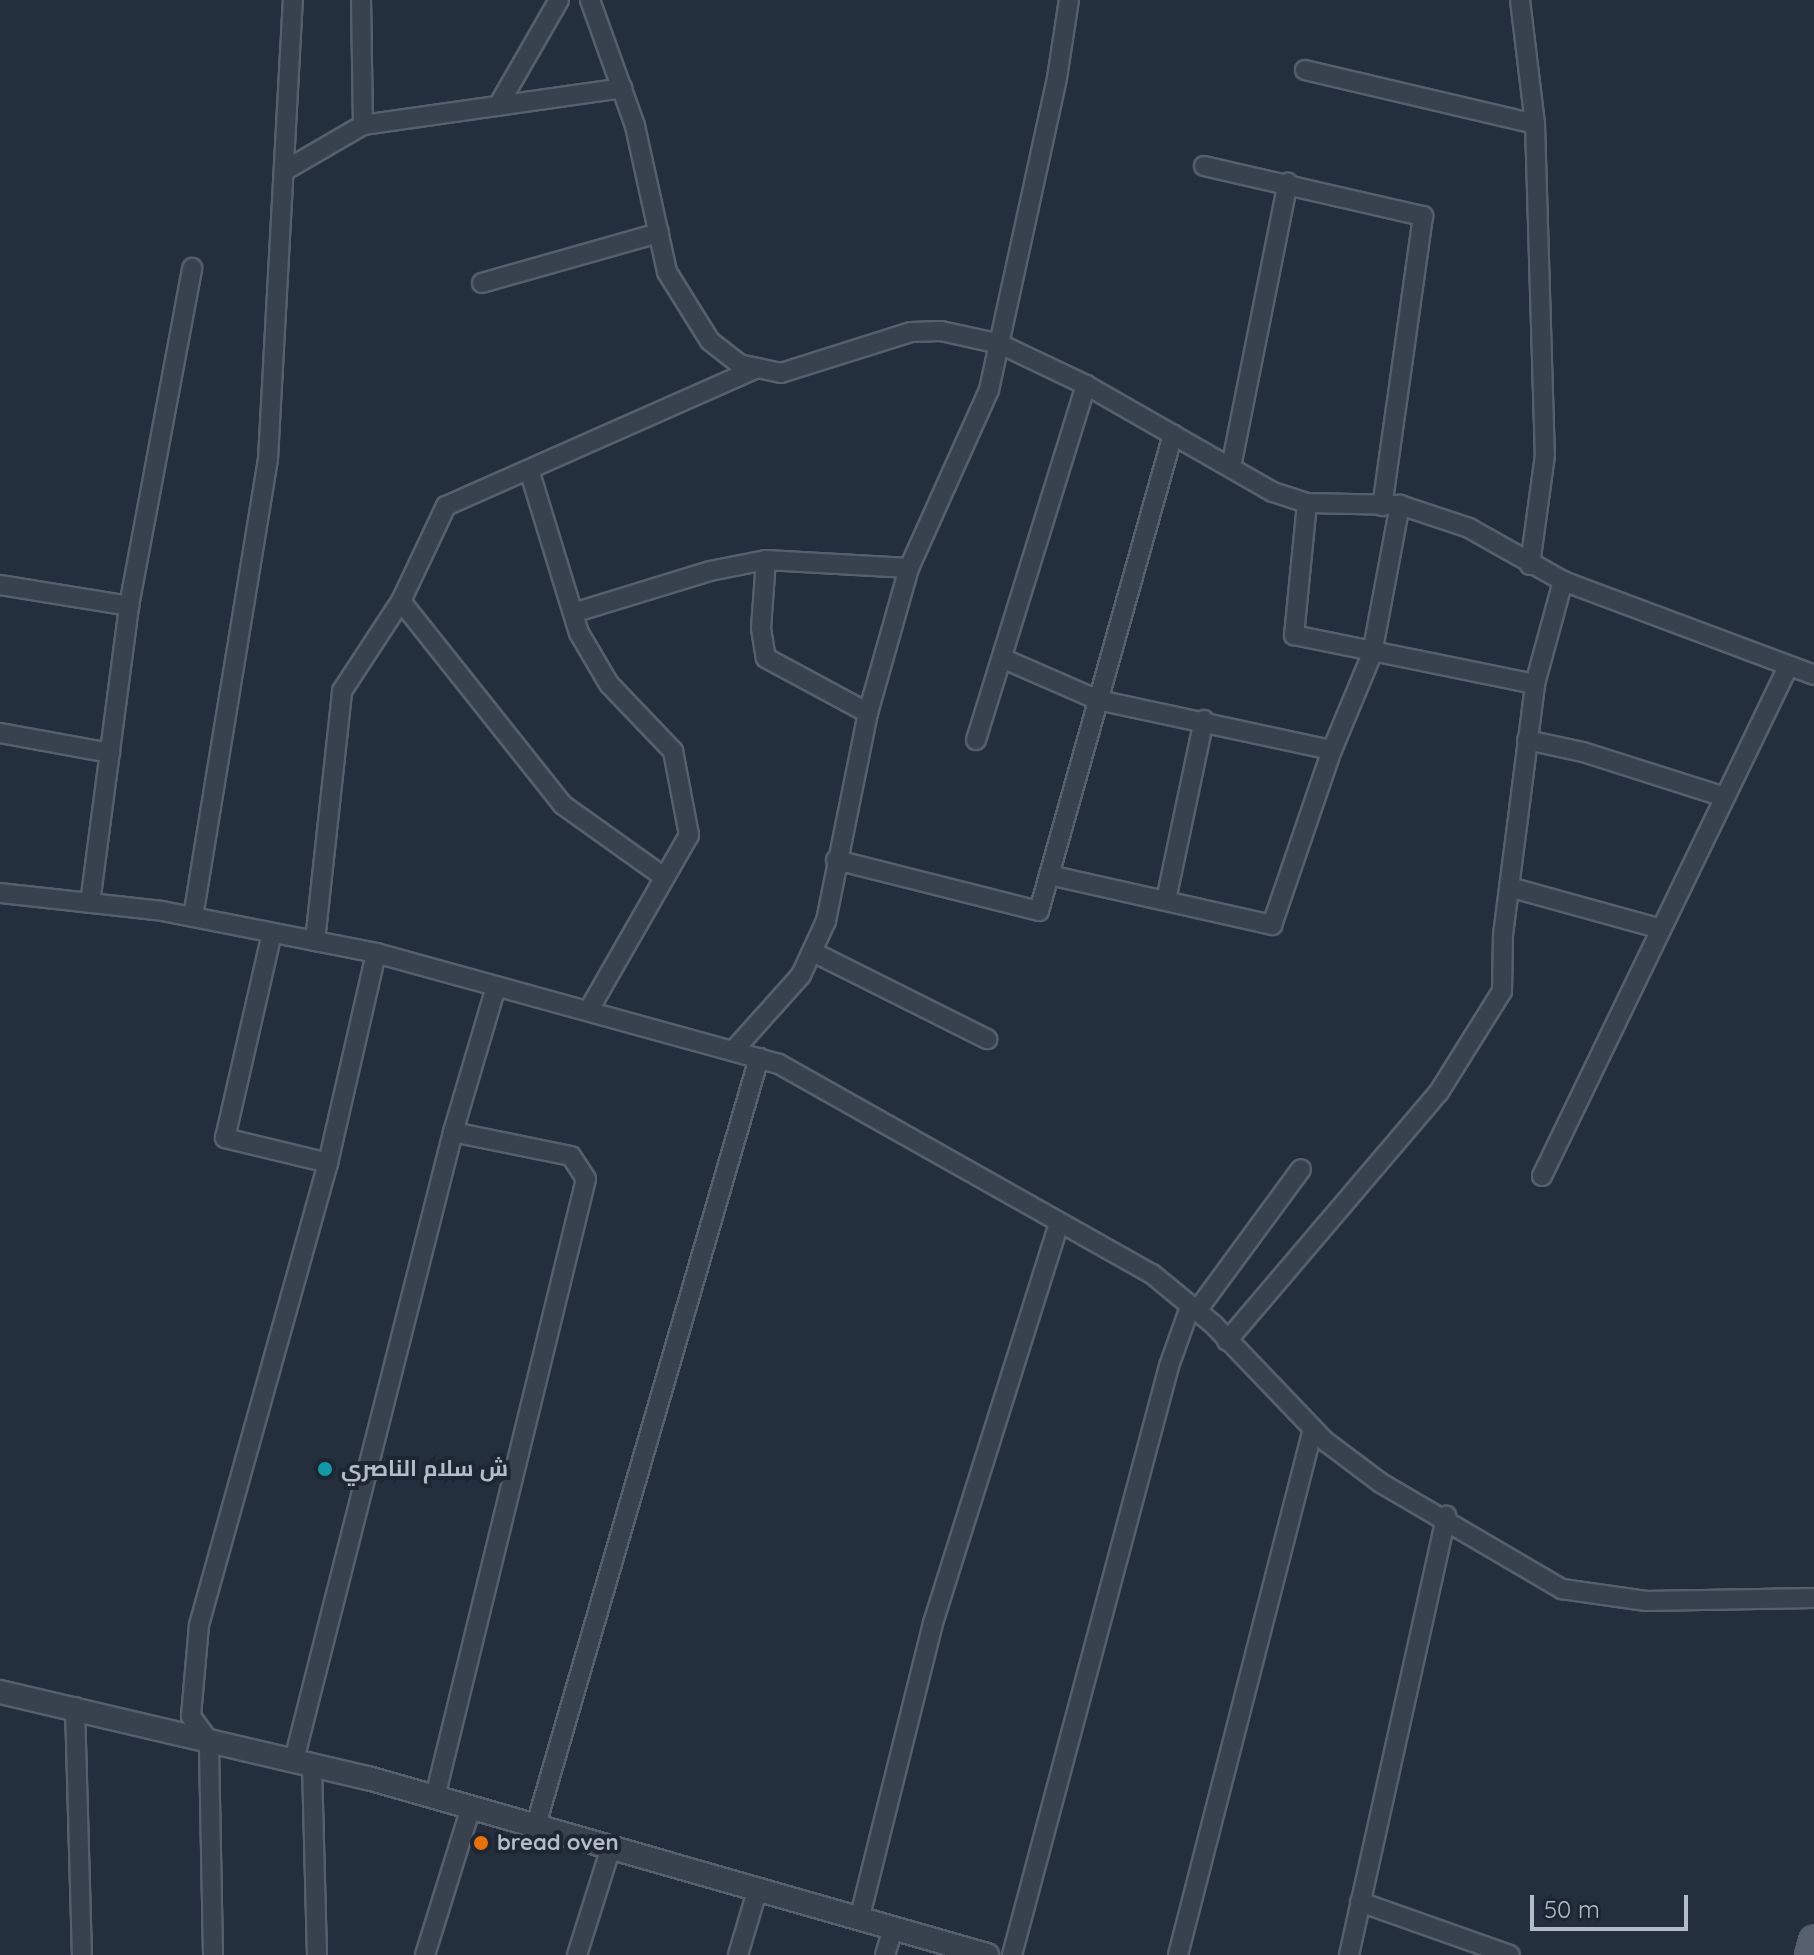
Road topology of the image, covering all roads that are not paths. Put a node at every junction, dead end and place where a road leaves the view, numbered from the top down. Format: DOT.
graph roads {
  1 [pos="293,0"];
  2 [pos="361,0"];
  3 [pos="559,0"];
  4 [pos="590,0"];
  5 [pos="1069,0"];
  6 [pos="1520,0"];
  7 [pos="1305,70"];
  8 [pos="622,88"];
  9 [pos="498,106"];
  10 [pos="1535,124"];
  11 [pos="363,125"];
  12 [pos="1204,166"];
  13 [pos="284,171"];
  14 [pos="1288,183"];
  15 [pos="659,233"];
  16 [pos="192,268"];
  17 [pos="482,283"];
  18 [pos="1000,344"];
  19 [pos="757,368"];
  20 [pos="1086,385"];
  21 [pos="1173,435"];
  22 [pos="1231,467"];
  23 [pos="530,473"];
  24 [pos="1307,503"];
  25 [pos="1391,505"];
  26 [pos="766,560"];
  27 [pos="1530,565"];
  28 [pos="909,568"];
  29 [pos="1563,581"];
  30 [pos="0,585"];
  31 [pos="401,601"];
  32 [pos="129,606"];
  33 [pos="573,613"];
  34 [pos="1372,654"];
  35 [pos="1002,658"];
  36 [pos="1788,667"];
  37 [pos="1814,675"];
  38 [pos="1535,684"];
  39 [pos="1098,700"];
  40 [pos="868,713"];
  41 [pos="1204,720"];
  42 [pos="0,733"];
  43 [pos="976,740"];
  44 [pos="1527,740"];
  45 [pos="1332,750"];
  46 [pos="110,753"];
  47 [pos="1725,797"];
  48 [pos="836,860"];
  49 [pos="1049,875"];
  50 [pos="664,877"];
  51 [pos="1509,887"];
  52 [pos="0,893"];
  53 [pos="1166,900"];
  54 [pos="90,903"];
  55 [pos="193,917"];
  56 [pos="1661,929"];
  57 [pos="272,933"];
  58 [pos="315,941"];
  59 [pos="813,952"];
  60 [pos="376,953"];
  61 [pos="496,987"];
  62 [pos="590,1008"];
  63 [pos="987,1039"];
  64 [pos="734,1050"];
  65 [pos="759,1058"];
  66 [pos="453,1132"];
  67 [pos="328,1163"];
  68 [pos="1301,1169"];
  69 [pos="1542,1176"];
  70 [pos="1059,1223"];
  71 [pos="1193,1309"];
  72 [pos="1227,1341"];
  73 [pos="1313,1429"];
  74 [pos="1446,1516"];
  75 [pos="1814,1598"];
  76 [pos="0,1692"];
  77 [pos="75,1707"];
  78 [pos="209,1741"];
  79 [pos="303,1762"];
  80 [pos="435,1797"];
  81 [pos="471,1807"];
  82 [pos="536,1825"];
  83 [pos="611,1847"];
  84 [pos="758,1888"];
  85 [pos="1360,1902"];
  86 [pos="860,1916"];
  87 [pos="894,1926"];
  88 [pos="1814,1941"];
  89 [pos="82,1955"];
  90 [pos="213,1955"];
  91 [pos="317,1955"];
  92 [pos="425,1955"];
  93 [pos="577,1955"];
  94 [pos="738,1955"];
  95 [pos="885,1955"];
  96 [pos="987,1955"];
  97 [pos="1012,1955"];
  98 [pos="1178,1955"];
  99 [pos="1349,1955"];
  100 [pos="1510,1955"];
  101 [pos="1810,1955"];
  1 -- 13 [label="street"];
  2 -- 11 [label="street"];
  3 -- 9 [label="street"];
  4 -- 8 [label="street"];
  5 -- 18 [label="street"];
  6 -- 10 [label="street"];
  7 -- 10 [label="street"];
  8 -- 9 [label="street"];
  8 -- 15 [label="street"];
  9 -- 11 [label="street"];
  10 -- 27 [label="street"];
  11 -- 13 [label="street"];
  12 -- 14 [label="street"];
  13 -- 55 [label="street"];
  14 -- 22 [label="street"];
  14 -- 25 [label="street"];
  15 -- 17 [label="street"];
  15 -- 19 [label="street"];
  16 -- 32 [label="street"];
  18 -- 19 [label="street"];
  18 -- 20 [label="street"];
  18 -- 28 [label="street"];
  19 -- 23 [label="street"];
  20 -- 21 [label="street"];
  20 -- 35 [label="street"];
  21 -- 22 [label="street"];
  21 -- 39 [label="street"];
  22 -- 24 [label="street"];
  23 -- 31 [label="street"];
  23 -- 33 [label="street"];
  24 -- 25 [label="street"];
  24 -- 34 [label="street"];
  25 -- 27 [label="street"];
  25 -- 34 [label="street"];
  26 -- 28 [label="street"];
  26 -- 33 [label="street"];
  26 -- 40 [label="street"];
  27 -- 29 [label="street"];
  28 -- 40 [label="street"];
  29 -- 36 [label="street"];
  29 -- 38 [label="street"];
  30 -- 32 [label="street"];
  31 -- 50 [label="street"];
  31 -- 58 [label="street"];
  32 -- 46 [label="street"];
  33 -- 50 [label="street"];
  34 -- 38 [label="street"];
  34 -- 45 [label="street"];
  35 -- 39 [label="street"];
  35 -- 43 [label="street"];
  36 -- 37 [label="street"];
  36 -- 47 [label="street"];
  38 -- 44 [label="street"];
  39 -- 41 [label="street"];
  39 -- 49 [label="street"];
  40 -- 48 [label="street"];
  41 -- 45 [label="street"];
  41 -- 53 [label="street"];
  42 -- 46 [label="street"];
  44 -- 47 [label="street"];
  44 -- 51 [label="street"];
  45 -- 53 [label="street"];
  46 -- 54 [label="street"];
  47 -- 56 [label="street"];
  48 -- 49 [label="street"];
  48 -- 59 [label="street"];
  49 -- 53 [label="street"];
  50 -- 62 [label="street"];
  51 -- 56 [label="street"];
  51 -- 72 [label="street"];
  52 -- 54 [label="street"];
  54 -- 55 [label="street"];
  55 -- 57 [label="street"];
  56 -- 69 [label="street"];
  57 -- 58 [label="street"];
  57 -- 67 [label="street"];
  58 -- 60 [label="street"];
  59 -- 63 [label="street"];
  59 -- 64 [label="street"];
  60 -- 61 [label="street"];
  60 -- 67 [label="street"];
  61 -- 62 [label="street"];
  61 -- 66 [label="street"];
  62 -- 64 [label="street"];
  64 -- 65 [label="street"];
  65 -- 70 [label="street"];
  65 -- 82 [label="street"];
  66 -- 79 [label="street"];
  66 -- 80 [label="street"];
  67 -- 78 [label="street"];
  68 -- 71 [label="street"];
  70 -- 71 [label="street"];
  70 -- 86 [label="street"];
  71 -- 72 [label="street"];
  71 -- 97 [label="street"];
  72 -- 73 [label="street"];
  73 -- 74 [label="street"];
  73 -- 98 [label="street"];
  74 -- 75 [label="street"];
  74 -- 85 [label="street"];
  76 -- 77 [label="street"];
  77 -- 78 [label="street"];
  77 -- 89 [label="street"];
  78 -- 79 [label="street"];
  78 -- 90 [label="street"];
  79 -- 80 [label="street"];
  79 -- 91 [label="street"];
  80 -- 81 [label="street"];
  81 -- 82 [label="street"];
  81 -- 92 [label="street"];
  82 -- 83 [label="street"];
  83 -- 84 [label="street"];
  83 -- 93 [label="street"];
  84 -- 86 [label="street"];
  84 -- 94 [label="street"];
  85 -- 99 [label="street"];
  85 -- 100 [label="street"];
  86 -- 87 [label="street"];
  87 -- 95 [label="street"];
  87 -- 96 [label="street"];
  88 -- 101 [label="main road"];
}
